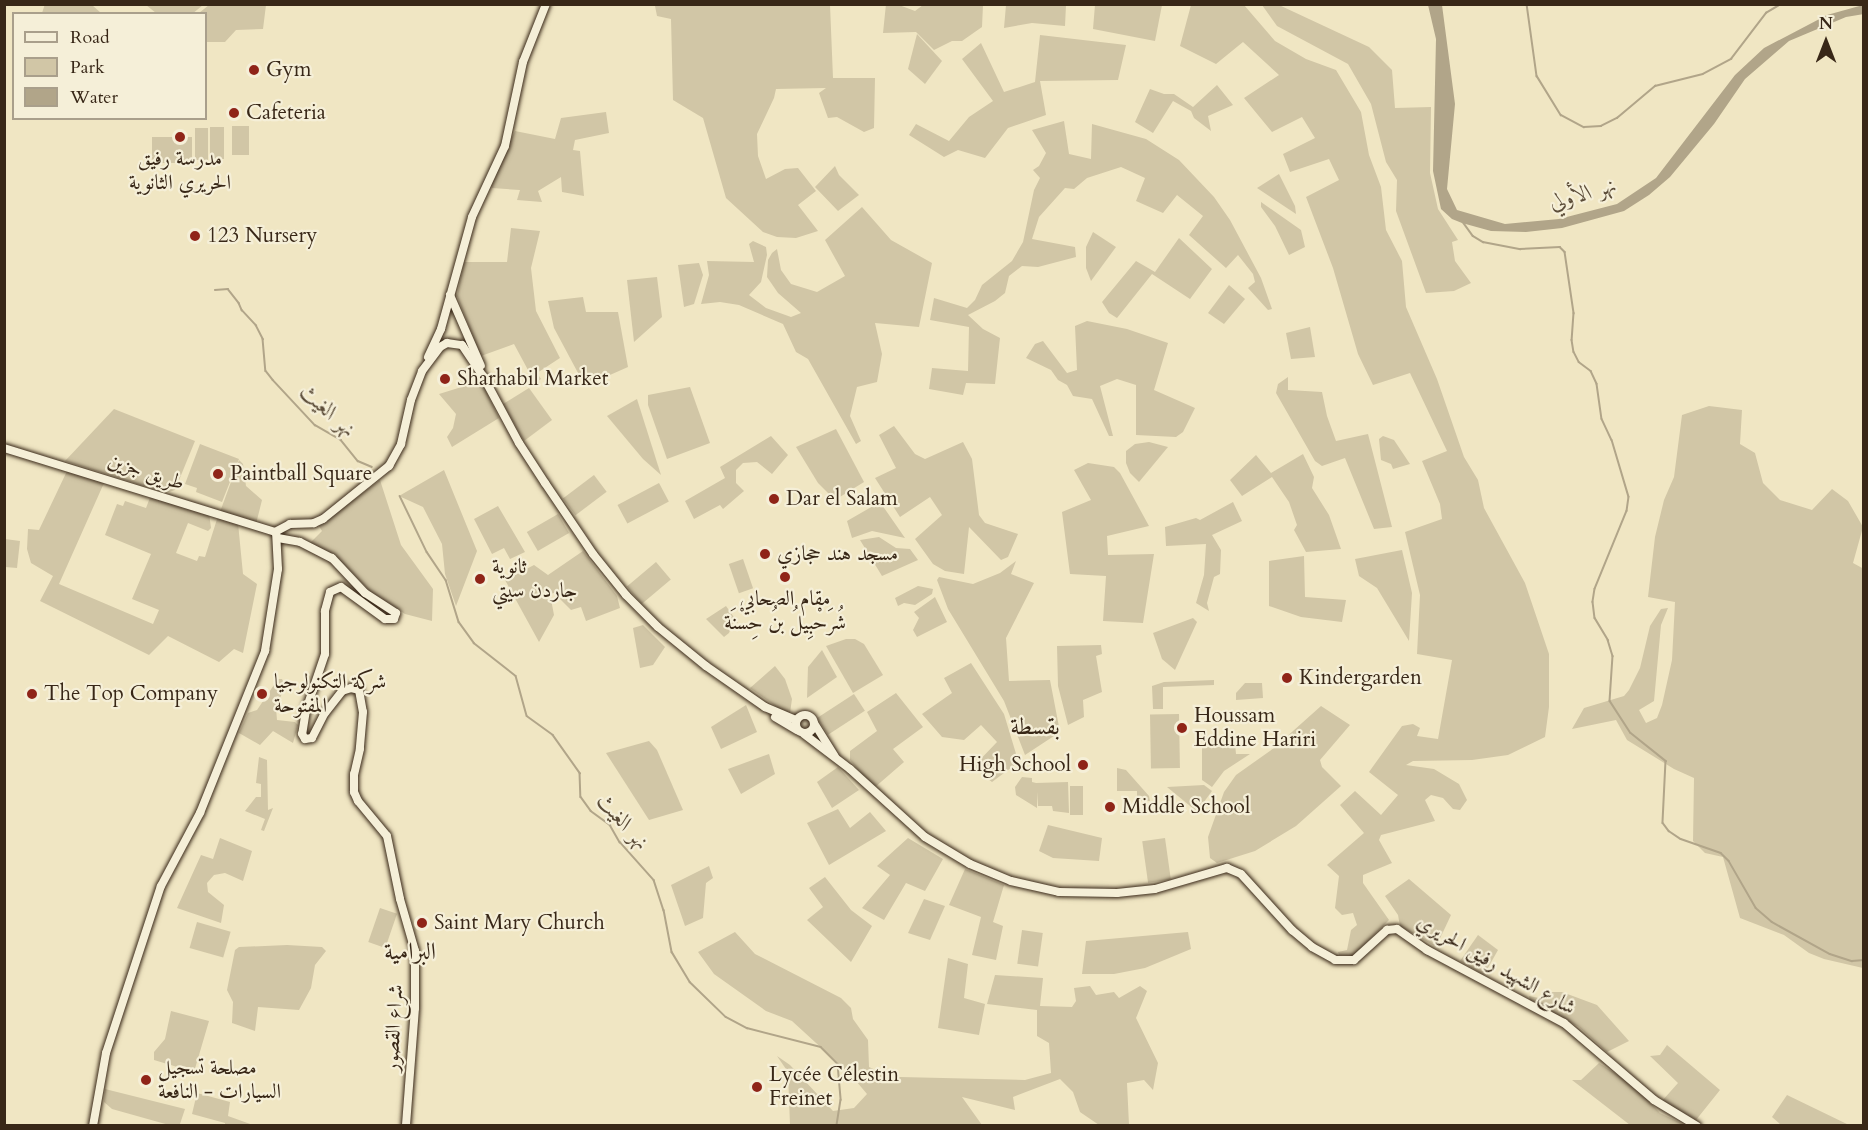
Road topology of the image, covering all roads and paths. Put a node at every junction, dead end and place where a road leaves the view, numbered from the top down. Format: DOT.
graph roads {
  1 [pos="546,4"];
  2 [pos="450,295"];
  3 [pos="445,314"];
  4 [pos="458,317"];
  5 [pos="441,329"];
  6 [pos="470,337"];
  7 [pos="452,343"];
  8 [pos="462,345"];
  9 [pos="440,347"];
  10 [pos="423,367"];
  11 [pos="483,376"];
  12 [pos="4,448"];
  13 [pos="276,535"];
  14 [pos="765,707"];
  15 [pos="796,720"];
  16 [pos="814,723"];
  17 [pos="801,732"];
  18 [pos="835,756"];
  19 [pos="93,1125"];
  20 [pos="406,1125"];
  21 [pos="1697,1125"];
  1 -- 2 [label="street"];
  2 -- 3 [label="street"];
  2 -- 4 [label="street"];
  3 -- 4 [label="street"];
  3 -- 5 [label="street"];
  4 -- 6 [label="street"];
  5 -- 7 [label="street"];
  5 -- 9 [label="street"];
  5 -- 10 [label="street"];
  6 -- 8 [label="street"];
  6 -- 11 [label="street"];
  7 -- 8 [label="street"];
  7 -- 9 [label="street"];
  8 -- 11 [label="street"];
  9 -- 10 [label="street"];
  10 -- 13 [label="street"];
  11 -- 14 [label="street"];
  12 -- 13 [label="street, طريق جزين"];
  13 -- 19 [label="street"];
  13 -- 20 [label="street, شراع القصور"];
  14 -- 15 [label="street"];
  14 -- 17 [label="street"];
  15 -- 16 [label="street"];
  15 -- 17 [label="street"];
  16 -- 17 [label="street"];
  16 -- 18 [label="street"];
  17 -- 18 [label="street"];
  18 -- 21 [label="street, شارع الشهيد رفيق الحريري"];
}
